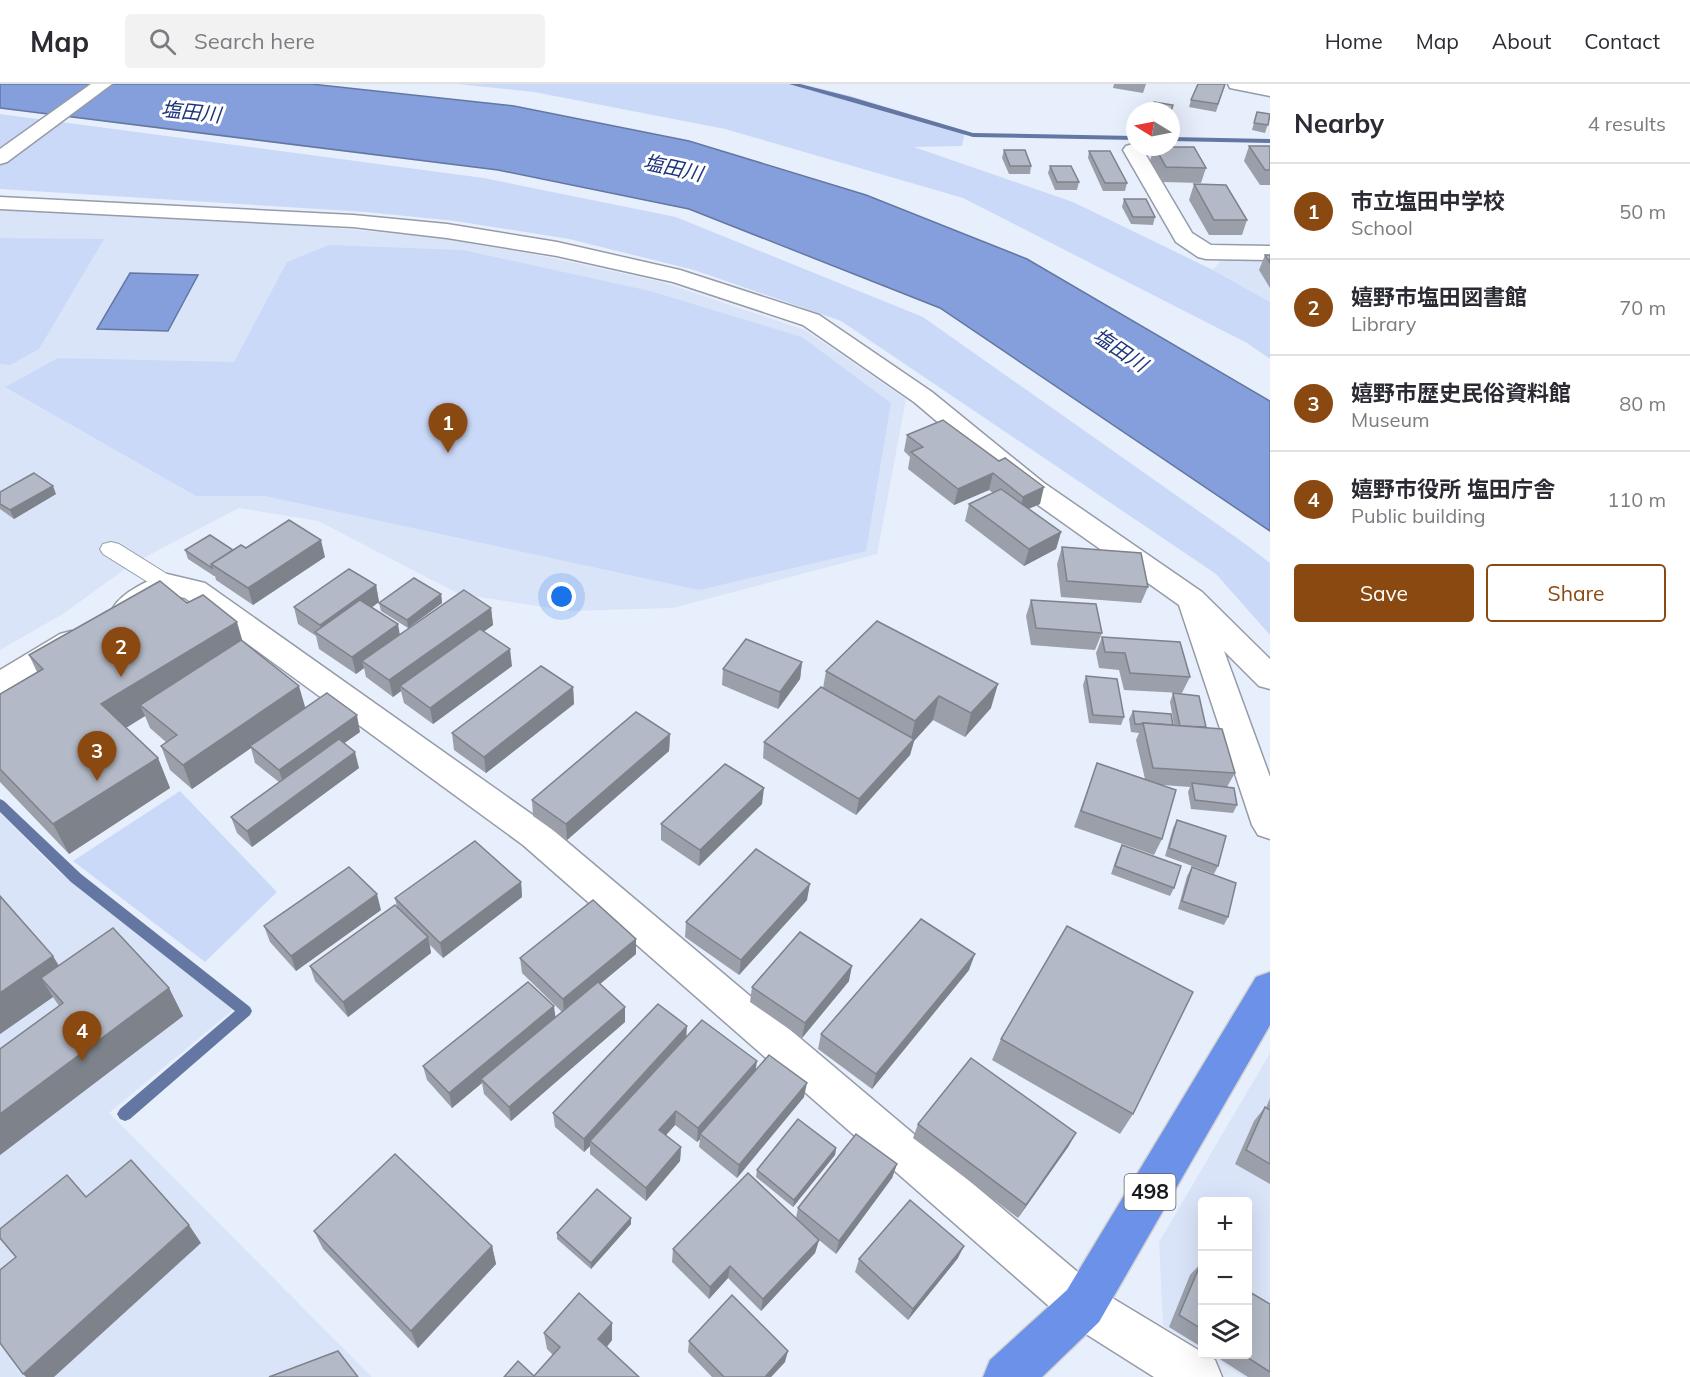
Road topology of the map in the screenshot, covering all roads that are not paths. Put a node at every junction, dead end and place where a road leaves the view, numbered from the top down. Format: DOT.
graph roads {
  1 [pos="103,84"];
  2 [pos="1237,84"];
  3 [pos="1270,90"];
  4 [pos="1137,156"];
  5 [pos="0,158"];
  6 [pos="0,203"];
  7 [pos="1270,252"];
  8 [pos="111,549"];
  9 [pos="167,584"];
  10 [pos="1191,599"];
  11 [pos="1270,678"];
  12 [pos="0,685"];
  13 [pos="1270,825"];
  14 [pos="1270,989"];
  15 [pos="1083,1306"];
  16 [pos="1007,1377"];
  17 [pos="1198,1377"];
  1 -- 5 [label="street"];
  2 -- 3 [label="street"];
  4 -- 7 [label="street"];
  6 -- 10 [label="street"];
  8 -- 9 [label="lane"];
  9 -- 12 [label="street"];
  9 -- 15 [label="street"];
  10 -- 11 [label="street"];
  10 -- 13 [label="street"];
  14 -- 15 [label="highway, 498"];
  15 -- 16 [label="highway, 498"];
  15 -- 17 [label="street"];
}
